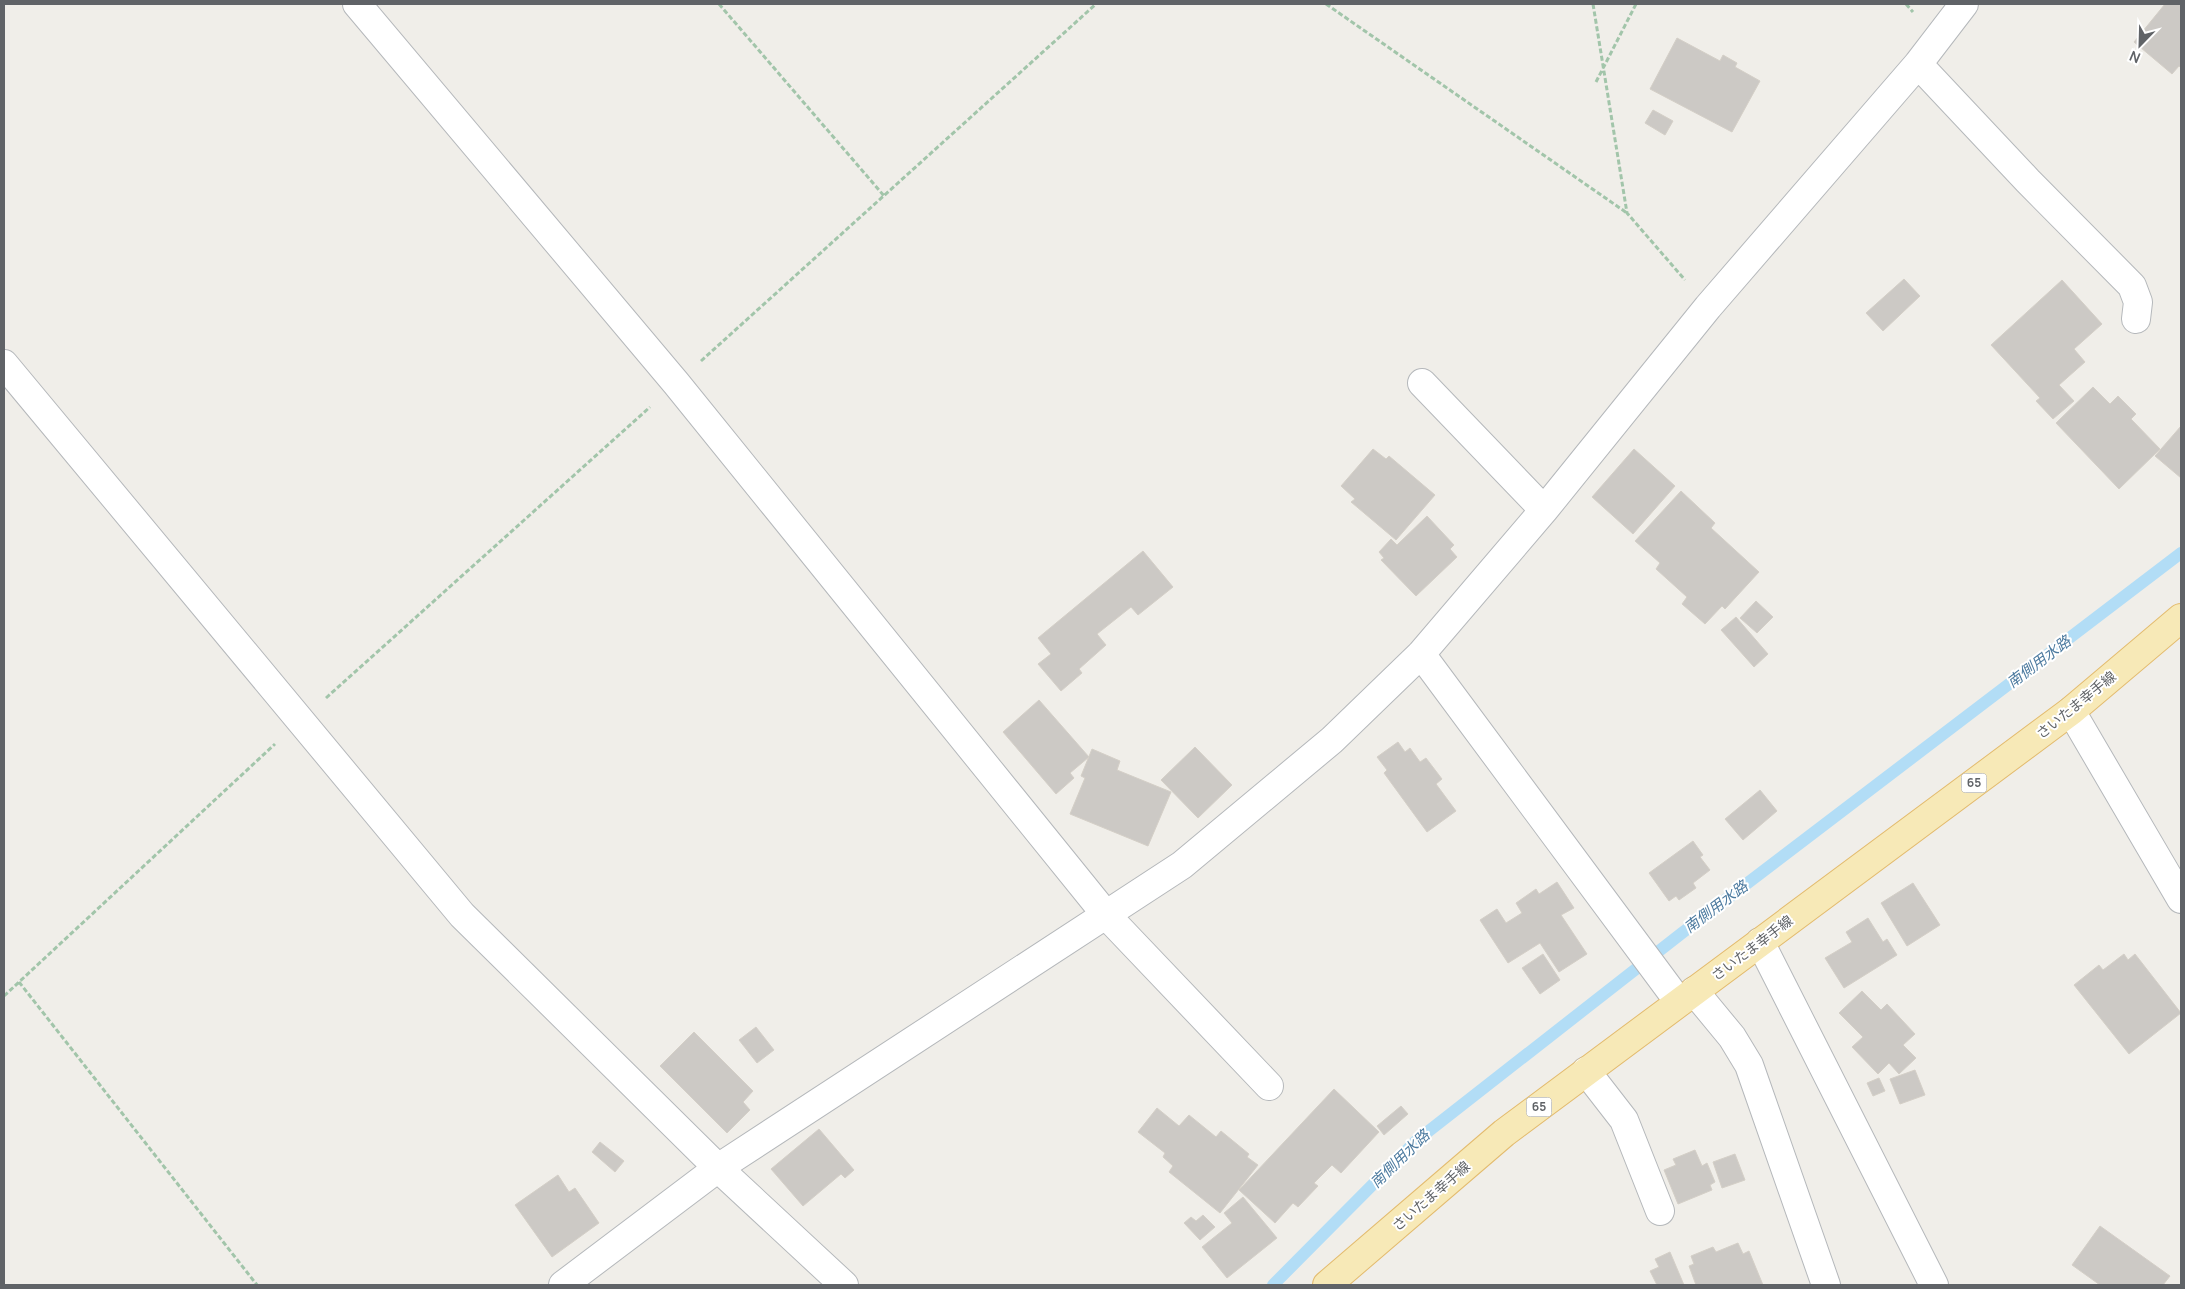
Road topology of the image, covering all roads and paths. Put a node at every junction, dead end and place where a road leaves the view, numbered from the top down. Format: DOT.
graph roads {
  1 [pos="357,4"];
  2 [pos="718,4"];
  3 [pos="1326,4"];
  4 [pos="1593,4"];
  5 [pos="1636,4"];
  6 [pos="1964,4"];
  7 [pos="1918,64"];
  8 [pos="1596,82"];
  9 [pos="885,197"];
  10 [pos="1627,213"];
  11 [pos="1708,307"];
  12 [pos="2136,319"];
  13 [pos="4,364"];
  14 [pos="1422,383"];
  15 [pos="1544,510"];
  16 [pos="2181,618"];
  17 [pos="1420,654"];
  18 [pos="2071,711"];
  19 [pos="300,721"];
  20 [pos="2181,899"];
  21 [pos="1107,916"];
  22 [pos="1760,942"];
  23 [pos="19,982"];
  24 [pos="4,996"];
  25 [pos="1686,997"];
  26 [pos="1586,1071"];
  27 [pos="1269,1086"];
  28 [pos="718,1168"];
  29 [pos="1660,1211"];
  30 [pos="257,1285"];
  31 [pos="563,1285"];
  32 [pos="844,1285"];
  33 [pos="1327,1285"];
  34 [pos="1826,1285"];
  35 [pos="1934,1285"];
  1 -- 21 [label="street"];
  2 -- 9 [label="path"];
  3 -- 10 [label="path"];
  4 -- 10 [label="path"];
  5 -- 8 [label="path"];
  6 -- 7 [label="street"];
  7 -- 11 [label="street"];
  7 -- 12 [label="street"];
  10 -- 11 [label="path"];
  11 -- 15 [label="street"];
  13 -- 19 [label="street"];
  14 -- 15 [label="street"];
  15 -- 17 [label="street"];
  16 -- 18 [label="main road, さいたま幸手線 / 65"];
  17 -- 21 [label="street"];
  17 -- 25 [label="street"];
  18 -- 20 [label="street"];
  18 -- 22 [label="main road, さいたま幸手線 / 65"];
  19 -- 23 [label="path"];
  19 -- 28 [label="street"];
  21 -- 27 [label="street"];
  21 -- 28 [label="street"];
  22 -- 25 [label="main road, さいたま幸手線 / 65"];
  22 -- 35 [label="street"];
  23 -- 24 [label="path"];
  23 -- 30 [label="path"];
  25 -- 26 [label="main road, さいたま幸手線 / 65"];
  25 -- 34 [label="street"];
  26 -- 29 [label="street"];
  26 -- 33 [label="main road, さいたま幸手線 / 65"];
  28 -- 31 [label="street"];
  28 -- 32 [label="street"];
}
